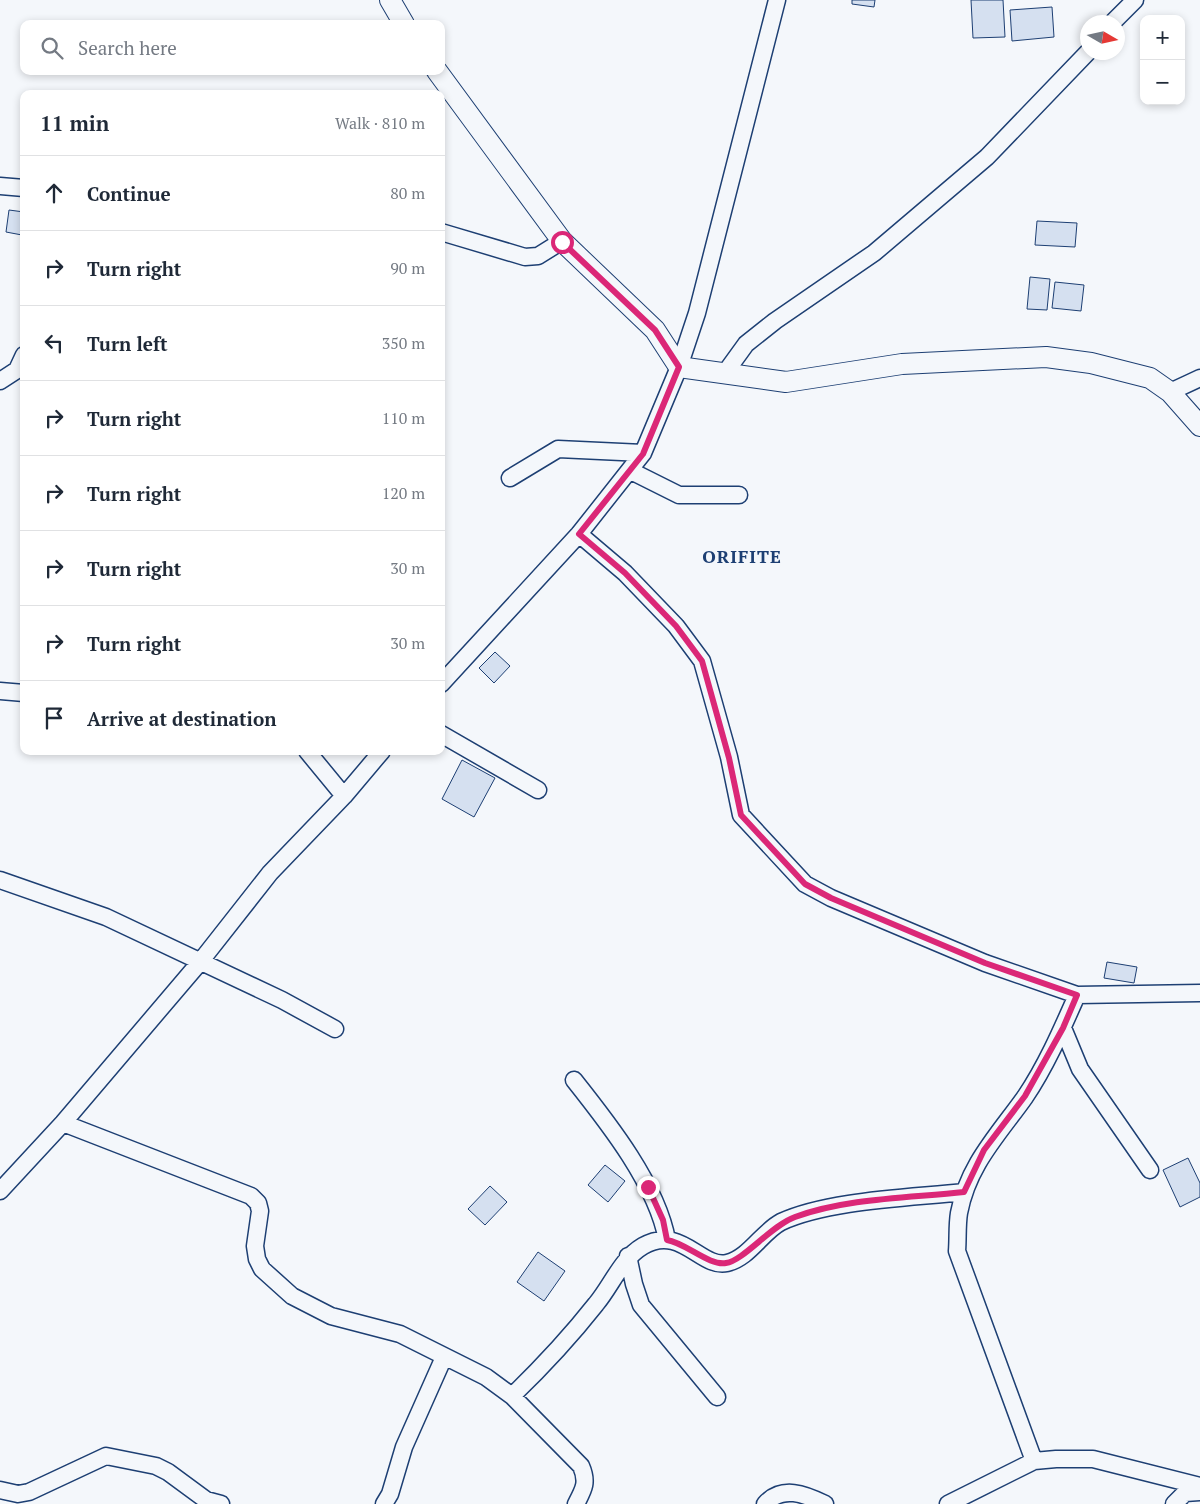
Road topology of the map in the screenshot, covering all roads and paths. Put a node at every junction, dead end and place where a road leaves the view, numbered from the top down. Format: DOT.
graph roads {
  1 [pos="390,0"];
  2 [pos="777,0"];
  3 [pos="1135,0"];
  4 [pos="1120,15"];
  5 [pos="402,20"];
  6 [pos="1080,60"];
  7 [pos="440,75"];
  8 [pos="0,186"];
  9 [pos="20,188"];
  10 [pos="445,233"];
  11 [pos="562,242"];
  12 [pos="20,364"];
  13 [pos="679,367"];
  14 [pos="725,374"];
  15 [pos="1200,378"];
  16 [pos="0,381"];
  17 [pos="1170,392"];
  18 [pos="1200,426"];
  19 [pos="643,454"];
  20 [pos="631,471"];
  21 [pos="510,478"];
  22 [pos="739,495"];
  23 [pos="579,534"];
  24 [pos="445,680"];
  25 [pos="0,691"];
  26 [pos="20,693"];
  27 [pos="445,736"];
  28 [pos="310,755"];
  29 [pos="379,755"];
  30 [pos="538,790"];
  31 [pos="344,796"];
  32 [pos="0,880"];
  33 [pos="200,962"];
  34 [pos="1200,993"];
  35 [pos="1077,995"];
  36 [pos="1063,1028"];
  37 [pos="335,1029"];
  38 [pos="574,1080"];
  39 [pos="63,1123"];
  40 [pos="1150,1170"];
  41 [pos="0,1191"];
  42 [pos="964,1192"];
  43 [pos="667,1240"];
  44 [pos="628,1256"];
  45 [pos="444,1357"];
  46 [pos="512,1396"];
  47 [pos="717,1397"];
  48 [pos="1034,1461"];
  49 [pos="1200,1486"];
  50 [pos="0,1490"];
  51 [pos="1200,1492"];
  52 [pos="221,1504"];
  53 [pos="384,1504"];
  54 [pos="576,1504"];
  55 [pos="765,1504"];
  56 [pos="825,1504"];
  57 [pos="948,1504"];
  58 [pos="1174,1504"];
  1 -- 5 [label="main road"];
  2 -- 13 [label="street"];
  3 -- 4 [label="street"];
  6 -- 14 [label="street"];
  7 -- 11 [label="main road"];
  8 -- 9 [label="street"];
  10 -- 11 [label="street"];
  11 -- 13 [label="main road"];
  12 -- 16 [label="street"];
  13 -- 14 [label="main road"];
  13 -- 19 [label="street"];
  14 -- 17 [label="main road"];
  15 -- 17 [label="street"];
  17 -- 18 [label="main road"];
  19 -- 20 [label="street"];
  19 -- 21 [label="street"];
  20 -- 22 [label="street"];
  20 -- 23 [label="street"];
  23 -- 24 [label="street"];
  23 -- 35 [label="street"];
  25 -- 26 [label="street"];
  27 -- 30 [label="street"];
  28 -- 31 [label="street"];
  29 -- 31 [label="street"];
  31 -- 33 [label="street"];
  32 -- 33 [label="street"];
  33 -- 37 [label="street"];
  33 -- 39 [label="street"];
  34 -- 35 [label="street"];
  35 -- 36 [label="street"];
  36 -- 40 [label="street"];
  36 -- 42 [label="street"];
  38 -- 43 [label="street"];
  39 -- 41 [label="street"];
  39 -- 45 [label="street"];
  42 -- 43 [label="street"];
  42 -- 48 [label="street"];
  43 -- 44 [label="street"];
  44 -- 46 [label="street"];
  44 -- 47 [label="street"];
  45 -- 46 [label="street"];
  45 -- 53 [label="street"];
  46 -- 54 [label="street"];
  48 -- 49 [label="street"];
  48 -- 57 [label="street"];
  50 -- 52 [label="street"];
  51 -- 58 [label="street"];
  55 -- 56 [label="street"];
}
